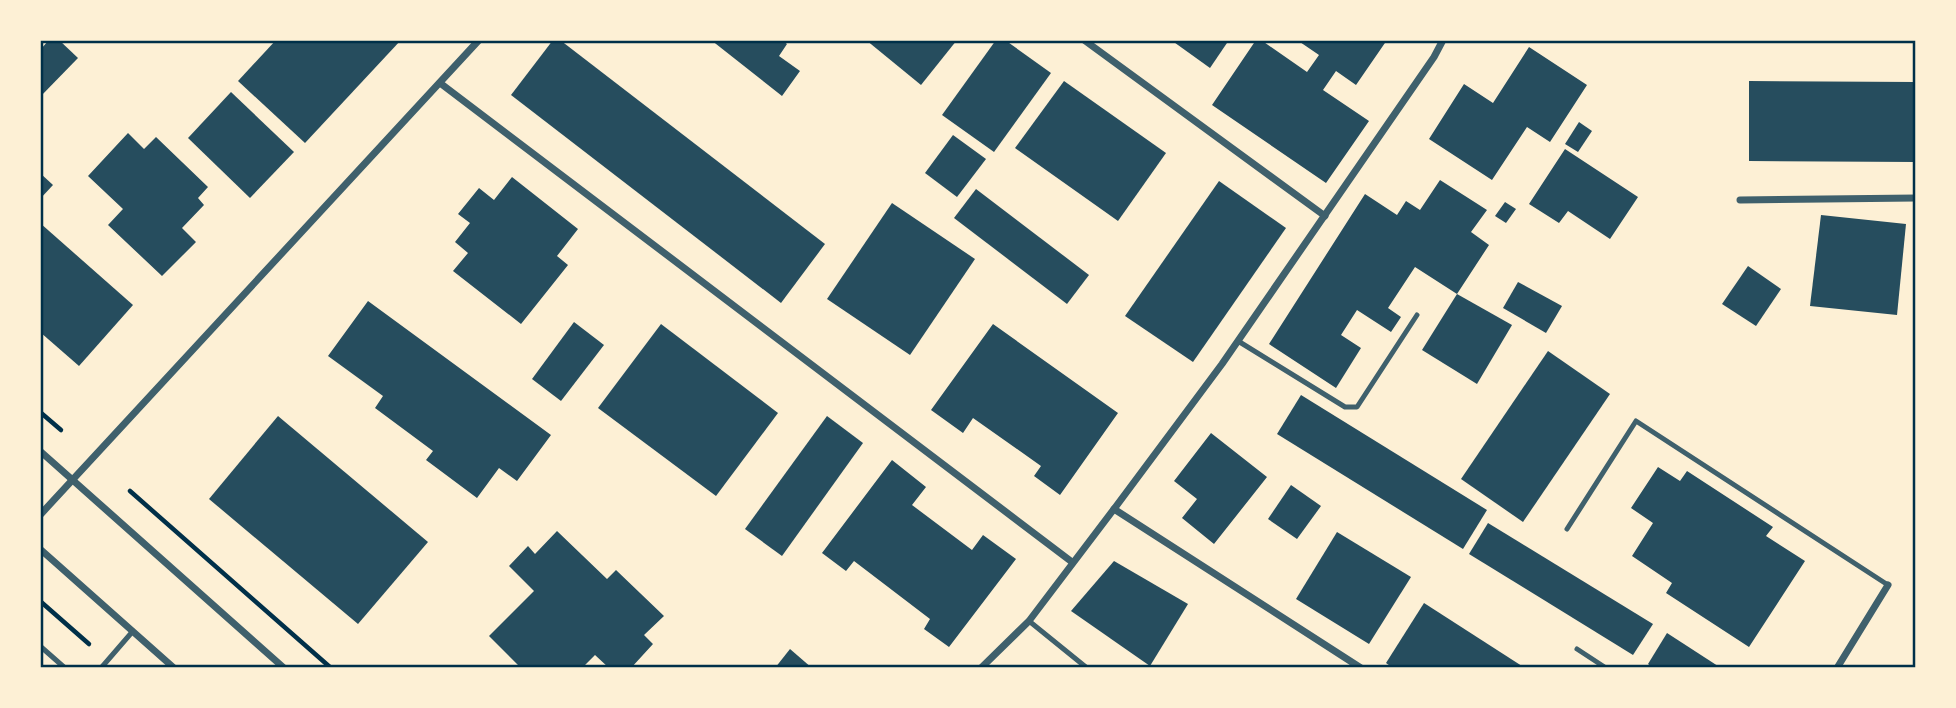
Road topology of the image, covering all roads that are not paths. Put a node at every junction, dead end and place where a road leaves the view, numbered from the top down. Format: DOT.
graph roads {
  1 [pos="479,40"];
  2 [pos="1084,40"];
  3 [pos="1443,40"];
  4 [pos="440,83"];
  5 [pos="1916,198"];
  6 [pos="1740,200"];
  7 [pos="1325,216"];
  8 [pos="1418,315"];
  9 [pos="1238,341"];
  10 [pos="40,451"];
  11 [pos="72,479"];
  12 [pos="1114,509"];
  13 [pos="40,515"];
  14 [pos="1567,529"];
  15 [pos="40,549"];
  16 [pos="1072,562"];
  17 [pos="1888,585"];
  18 [pos="1029,621"];
  19 [pos="133,631"];
  20 [pos="40,646"];
  21 [pos="1577,649"];
  22 [pos="65,668"];
  23 [pos="101,668"];
  24 [pos="174,668"];
  25 [pos="284,668"];
  26 [pos="981,668"];
  27 [pos="1087,668"];
  28 [pos="1361,668"];
  29 [pos="1606,668"];
  30 [pos="1837,668"];
  1 -- 4 [label="street"];
  2 -- 7 [label="street"];
  3 -- 7 [label="street"];
  4 -- 11 [label="street"];
  4 -- 16 [label="street"];
  5 -- 6 [label="street"];
  7 -- 9 [label="street"];
  8 -- 9 [label="lane"];
  9 -- 12 [label="street"];
  10 -- 11 [label="street"];
  11 -- 13 [label="street"];
  11 -- 25 [label="street"];
  12 -- 16 [label="street"];
  12 -- 28 [label="street"];
  14 -- 17 [label="lane"];
  15 -- 19 [label="street"];
  16 -- 18 [label="street"];
  17 -- 30 [label="street"];
  18 -- 26 [label="street"];
  18 -- 27 [label="lane"];
  19 -- 23 [label="lane"];
  19 -- 24 [label="street"];
  20 -- 22 [label="lane"];
  21 -- 29 [label="lane"];
}
